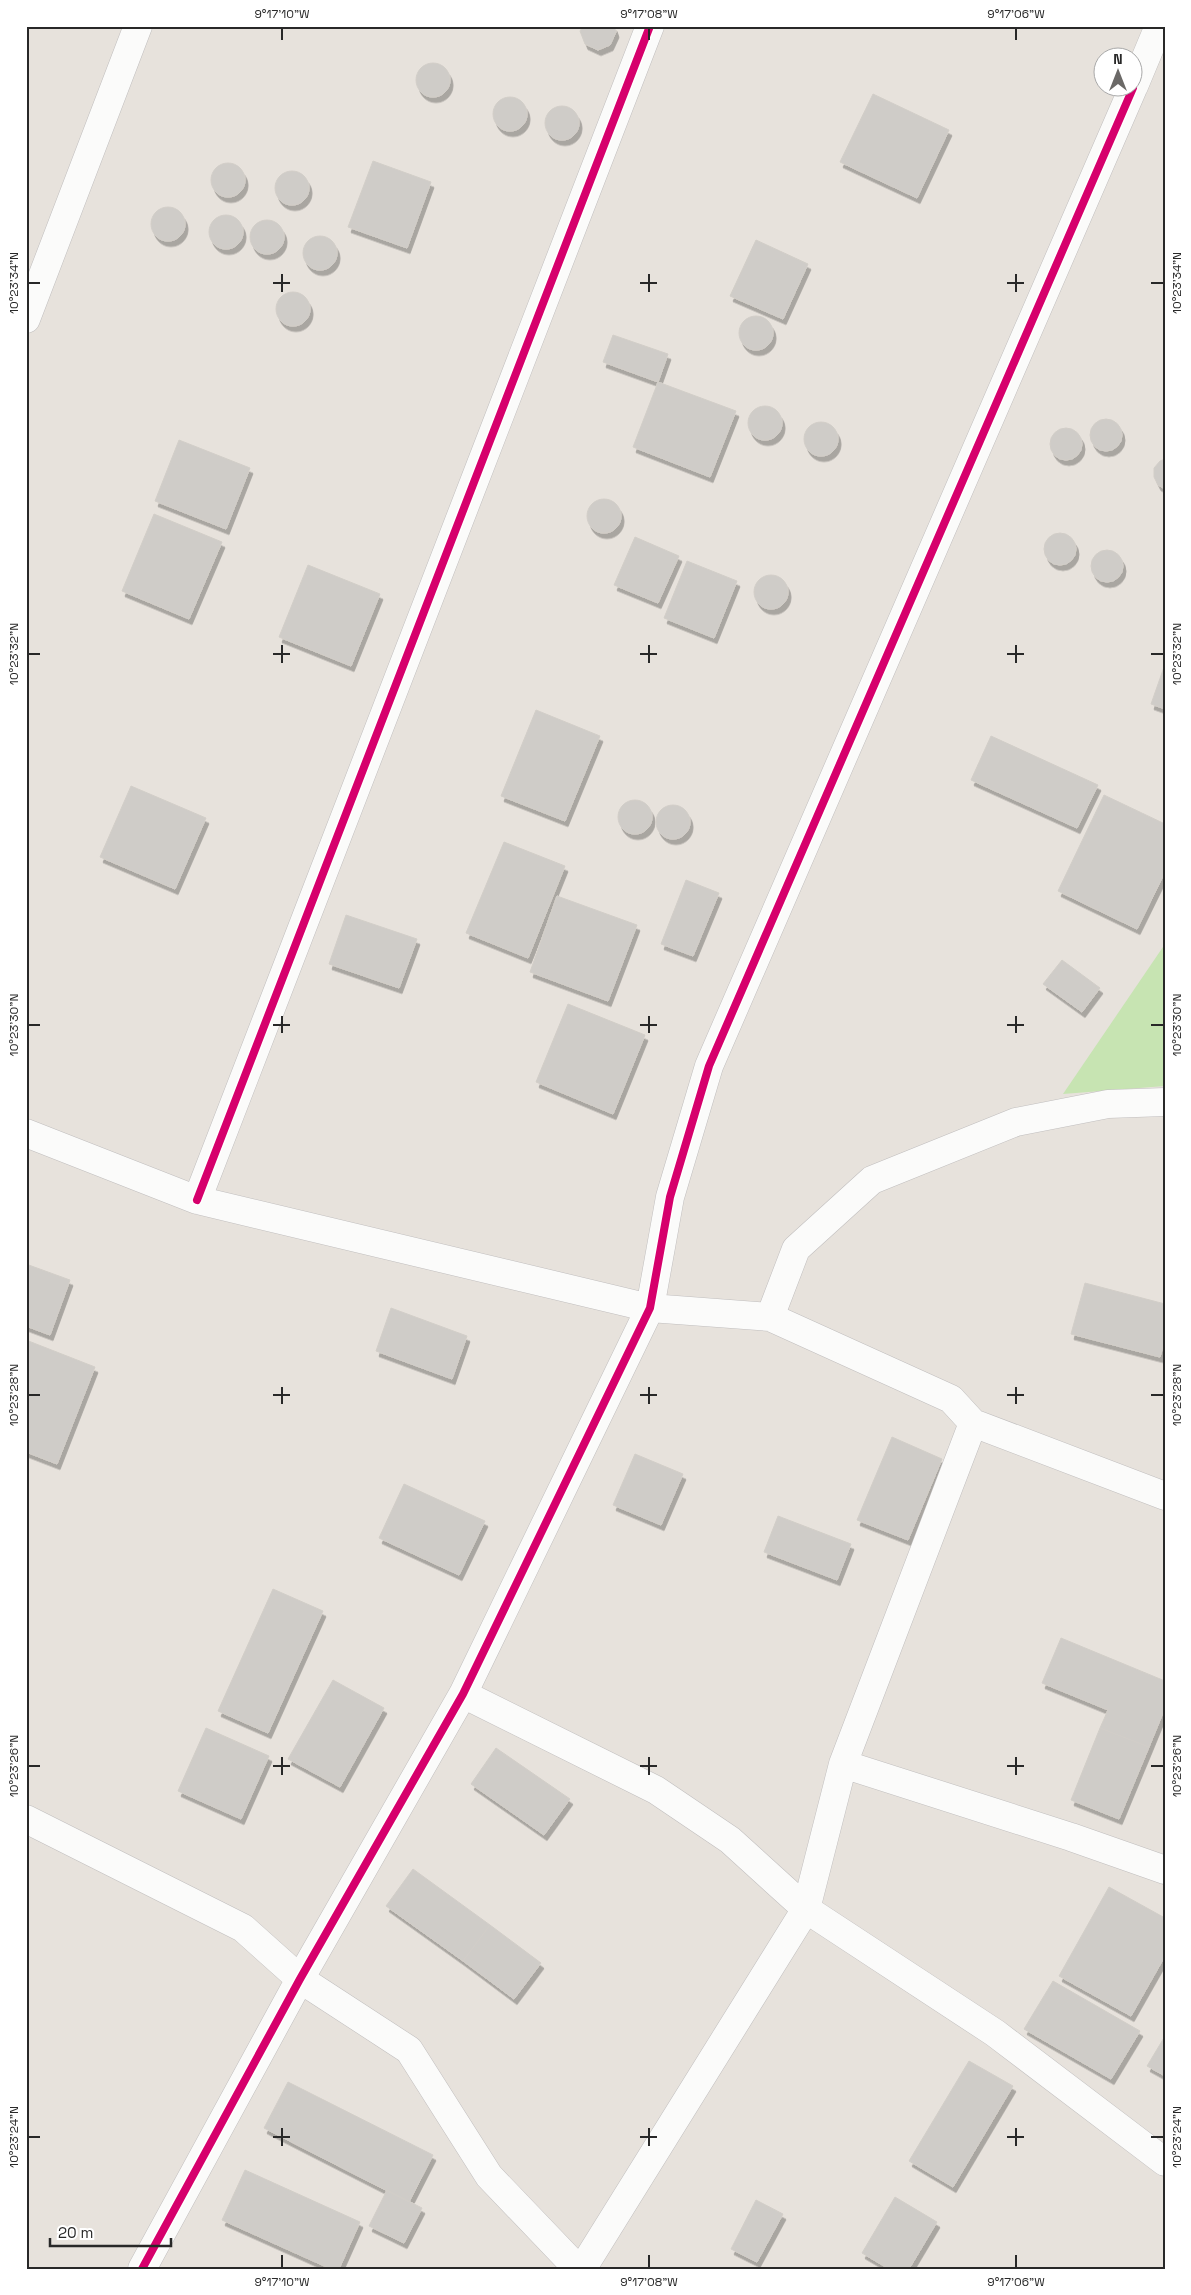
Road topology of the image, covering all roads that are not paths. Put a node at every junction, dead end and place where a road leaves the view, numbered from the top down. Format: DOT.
graph roads {
  1 [pos="138,26"];
  2 [pos="650,26"];
  3 [pos="1159,26"];
  4 [pos="1144,61"];
  5 [pos="1128,98"];
  6 [pos="26,319"];
  7 [pos="1165,1102"];
  8 [pos="26,1132"];
  9 [pos="197,1200"];
  10 [pos="650,1308"];
  11 [pos="770,1317"];
  12 [pos="973,1423"];
  13 [pos="1165,1496"];
  14 [pos="463,1694"];
  15 [pos="843,1764"];
  16 [pos="26,1819"];
  17 [pos="1165,1870"];
  18 [pos="806,1909"];
  19 [pos="300,1979"];
  20 [pos="1165,2162"];
  21 [pos="142,2269"];
  22 [pos="580,2269"];
  1 -- 6 [label="street"];
  2 -- 9 [label="street"];
  3 -- 4 [label="street"];
  5 -- 10 [label="street"];
  7 -- 11 [label="street"];
  8 -- 9 [label="street"];
  9 -- 10 [label="street"];
  10 -- 11 [label="street"];
  10 -- 14 [label="street"];
  11 -- 12 [label="street"];
  12 -- 13 [label="street"];
  12 -- 15 [label="street"];
  14 -- 18 [label="street"];
  14 -- 19 [label="street"];
  15 -- 17 [label="street"];
  15 -- 18 [label="street"];
  16 -- 19 [label="street"];
  18 -- 20 [label="street"];
  18 -- 22 [label="street"];
  19 -- 21 [label="street"];
  19 -- 22 [label="street"];
}
